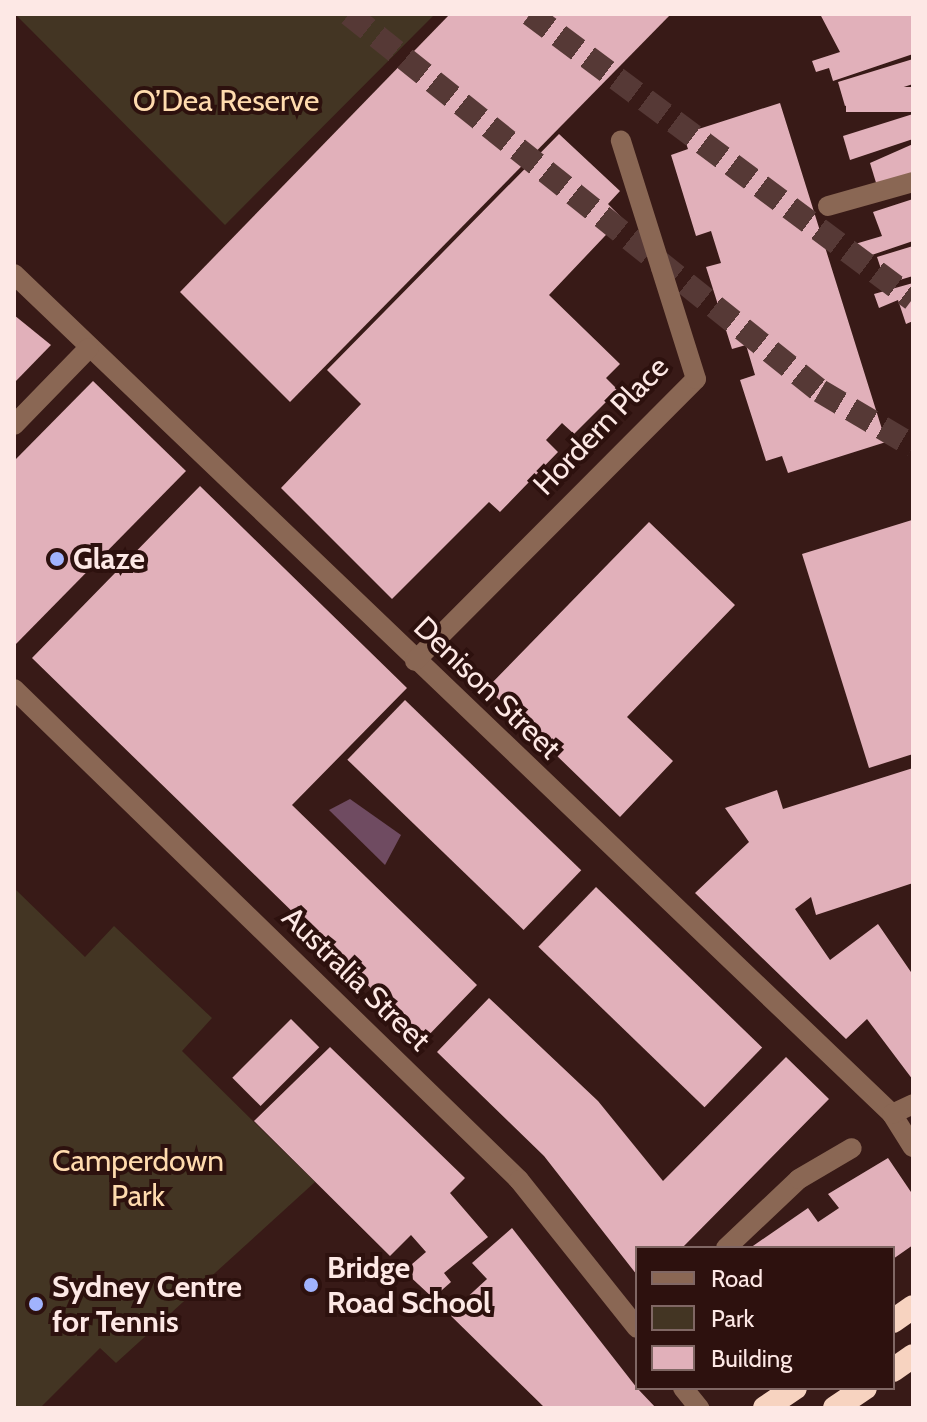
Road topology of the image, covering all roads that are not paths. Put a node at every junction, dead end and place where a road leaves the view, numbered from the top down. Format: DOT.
graph roads {
  1 [pos="621,141"];
  2 [pos="913,182"];
  3 [pos="828,206"];
  4 [pos="14,274"];
  5 [pos="89,348"];
  6 [pos="14,425"];
  7 [pos="415,661"];
  8 [pos="14,689"];
  9 [pos="913,1104"];
  10 [pos="892,1114"];
  11 [pos="913,1147"];
  12 [pos="852,1148"];
  13 [pos="728,1246"];
  14 [pos="913,1307"];
  15 [pos="895,1320"];
  16 [pos="635,1325"];
  17 [pos="913,1356"];
  18 [pos="895,1369"];
  19 [pos="685,1390"];
  20 [pos="792,1390"];
  21 [pos="862,1390"];
  22 [pos="699,1408"];
  23 [pos="765,1408"];
  24 [pos="835,1408"];
  1 -- 7 [label="street, Hordern Place"];
  2 -- 3 [label="street"];
  4 -- 5 [label="street, Denison Street"];
  5 -- 6 [label="street"];
  5 -- 7 [label="street, Denison Street"];
  7 -- 10 [label="street, Denison Street"];
  8 -- 16 [label="street, Australia Street"];
  9 -- 10 [label="street"];
  10 -- 11 [label="street, Denison Street"];
  12 -- 13 [label="street"];
  14 -- 15 [label="highway"];
  17 -- 18 [label="highway"];
  19 -- 22 [label="street"];
  20 -- 23 [label="highway"];
  21 -- 24 [label="highway"];
}
